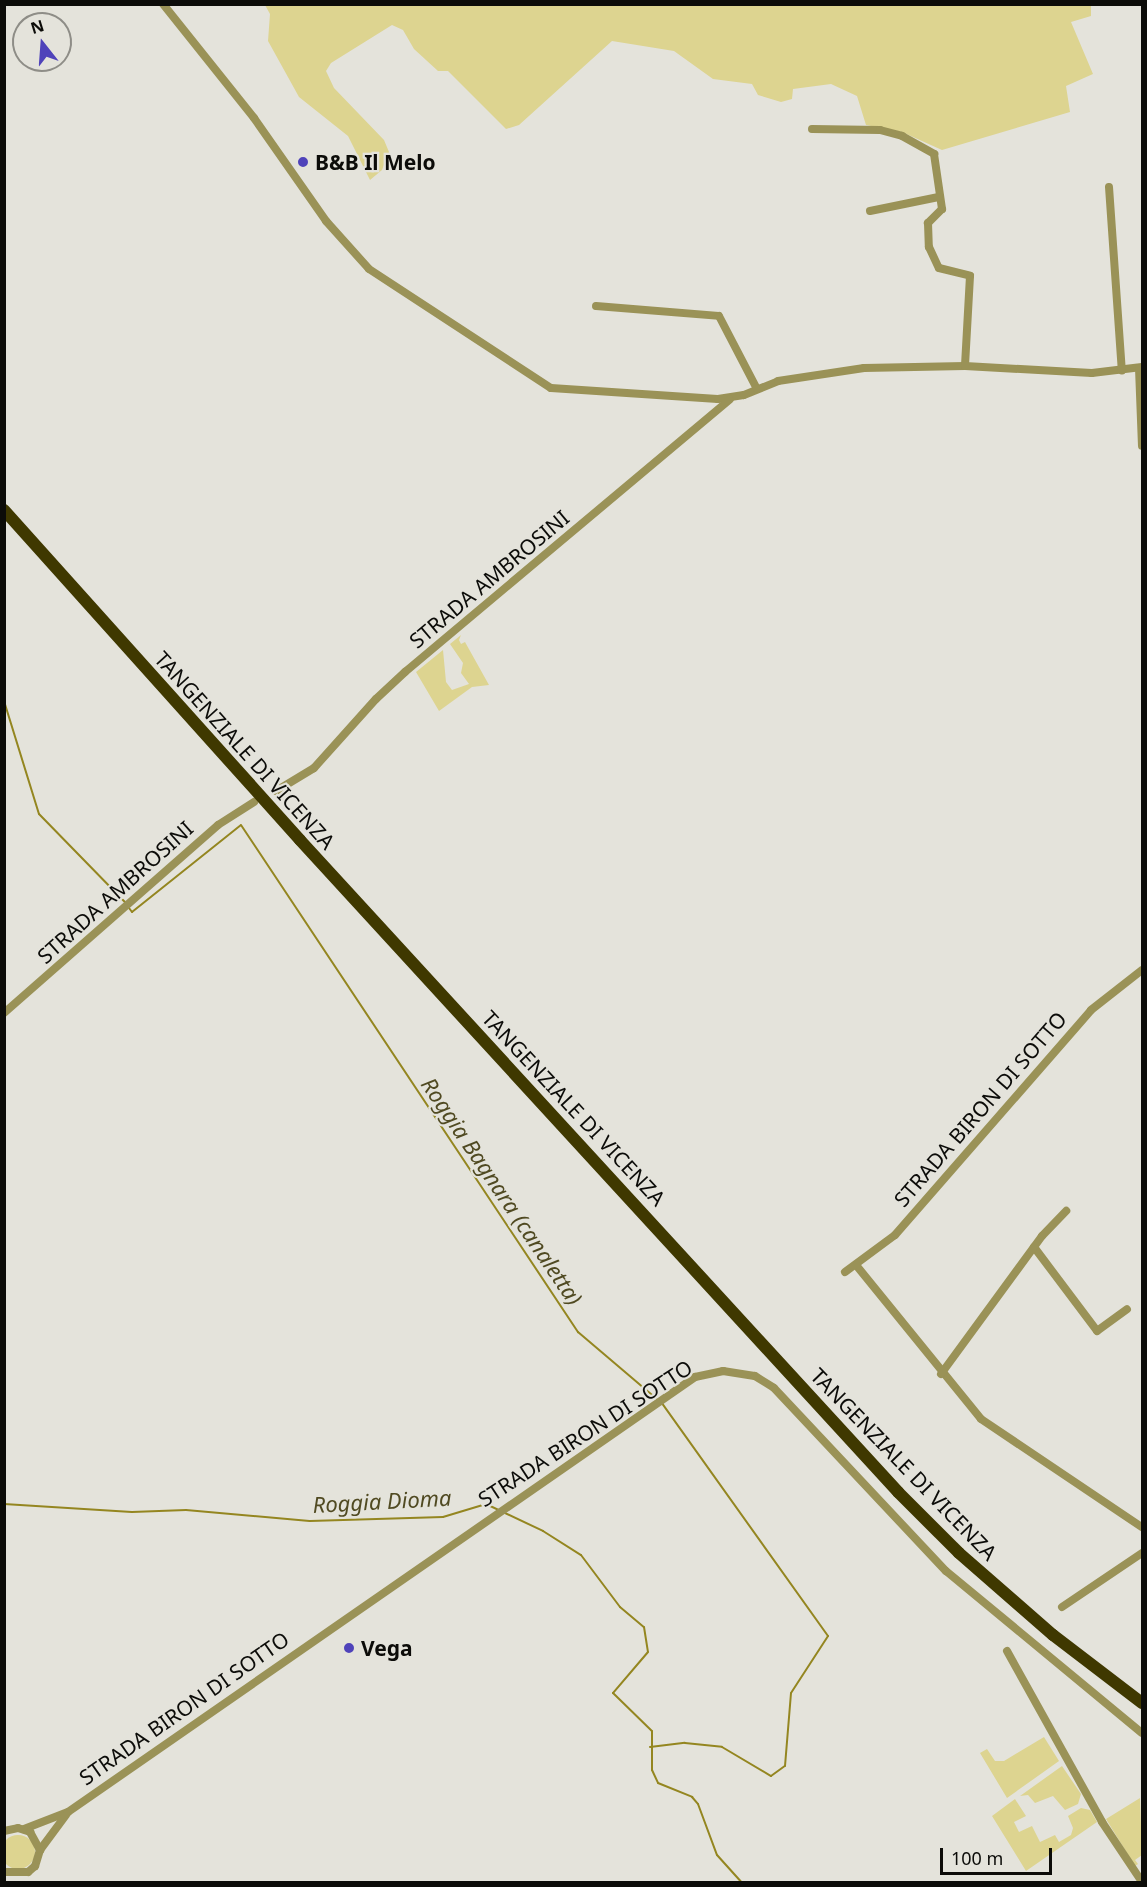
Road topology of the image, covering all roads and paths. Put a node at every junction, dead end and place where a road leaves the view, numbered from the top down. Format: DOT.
graph roads {
  1 [pos="163,4"];
  2 [pos="812,129"];
  3 [pos="1109,187"];
  4 [pos="939,197"];
  5 [pos="870,211"];
  6 [pos="596,306"];
  7 [pos="965,366"];
  8 [pos="1141,368"];
  9 [pos="1122,371"];
  10 [pos="758,389"];
  11 [pos="731,398"];
  12 [pos="1143,446"];
  13 [pos="4,510"];
  14 [pos="276,791"];
  15 [pos="254,802"];
  16 [pos="1143,970"];
  17 [pos="4,1013"];
  18 [pos="1066,1211"];
  19 [pos="1034,1247"];
  20 [pos="856,1265"];
  21 [pos="845,1272"];
  22 [pos="1127,1309"];
  23 [pos="941,1374"];
  24 [pos="1143,1527"];
  25 [pos="1143,1553"];
  26 [pos="1062,1607"];
  27 [pos="1006,1651"];
  28 [pos="1143,1703"];
  29 [pos="1143,1733"];
  30 [pos="68,1812"];
  31 [pos="4,1825"];
  32 [pos="21,1828"];
  33 [pos="4,1831"];
  34 [pos="40,1850"];
  35 [pos="5,1873"];
  36 [pos="1142,1882"];
  1 -- 11 [label="street"];
  2 -- 4 [label="street"];
  3 -- 9 [label="street"];
  4 -- 5 [label="street"];
  4 -- 7 [label="street"];
  6 -- 10 [label="street"];
  7 -- 9 [label="street"];
  7 -- 10 [label="street"];
  8 -- 9 [label="street"];
  8 -- 12 [label="street"];
  10 -- 11 [label="street"];
  11 -- 14 [label="street, STRADA AMBROSINI"];
  13 -- 28 [label="highway, TANGENZIALE DI VICENZA"];
  15 -- 17 [label="street, STRADA AMBROSINI"];
  16 -- 20 [label="street, STRADA BIRON DI SOTTO"];
  18 -- 19 [label="street"];
  19 -- 22 [label="street"];
  19 -- 23 [label="street"];
  20 -- 21 [label="street, STRADA BIRON DI SOTTO"];
  20 -- 23 [label="street"];
  23 -- 24 [label="street"];
  25 -- 26 [label="street"];
  27 -- 36 [label="street"];
  29 -- 30 [label="street, STRADA BIRON DI SOTTO"];
  30 -- 32 [label="street, STRADA BIRON DI SOTTO"];
  30 -- 34 [label="street, STRADA BIRON DI SOTTO"];
  31 -- 32 [label="street"];
  32 -- 33 [label="street, STRADA BIRON DI SOTTO"];
  32 -- 34 [label="street"];
  34 -- 35 [label="street, STRADA BIRON DI SOTTO"];
}
